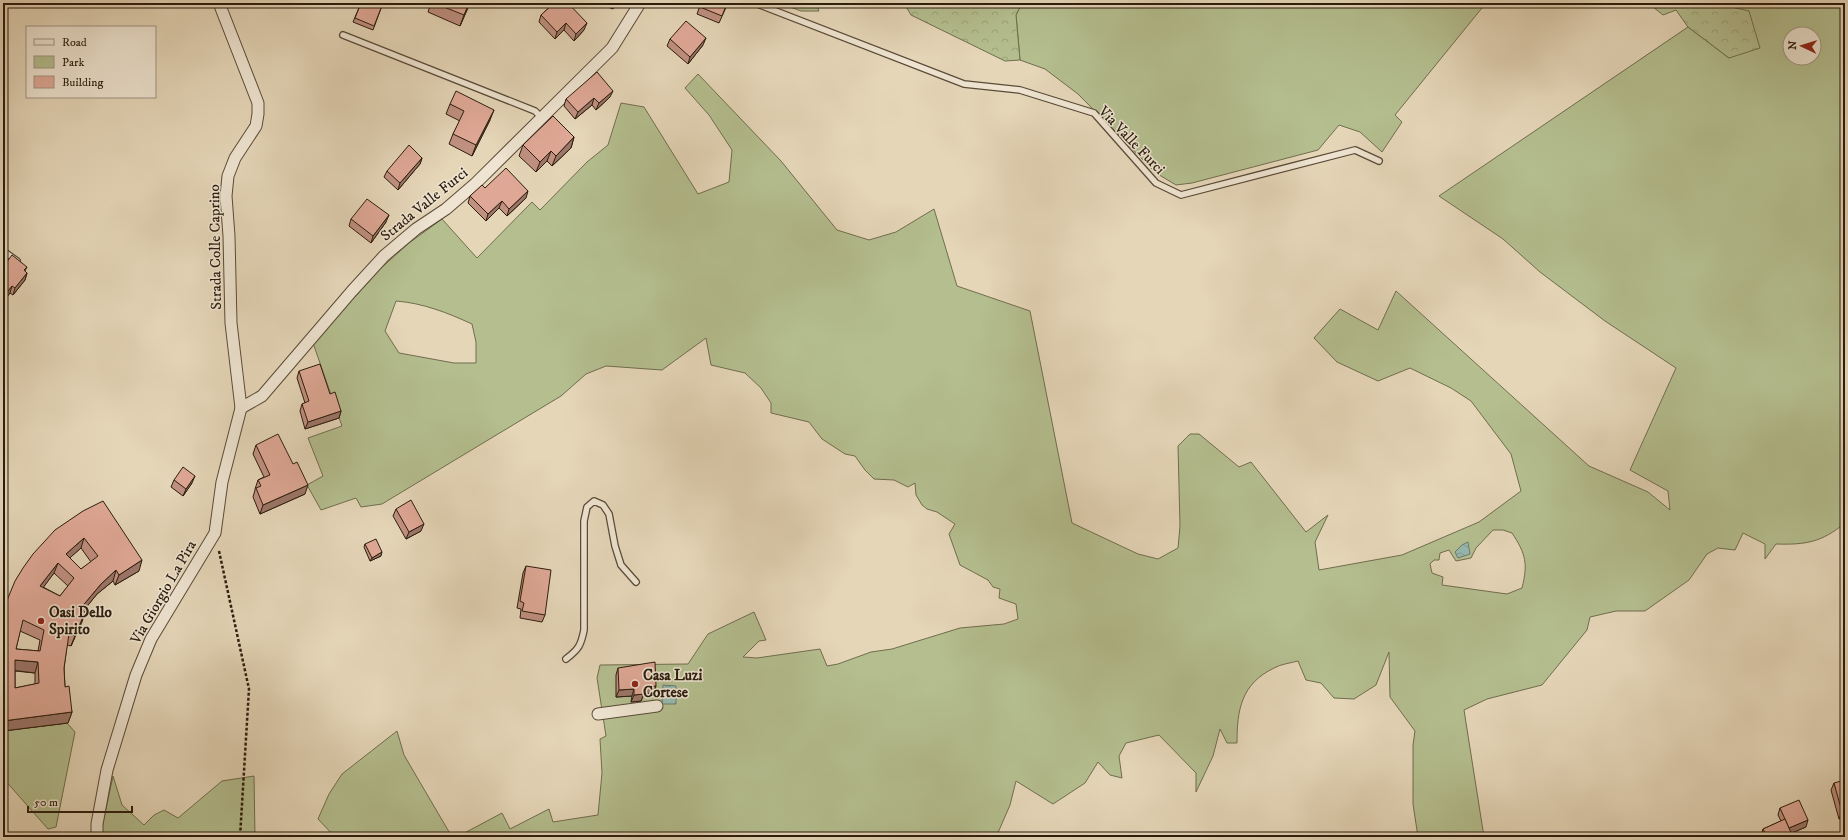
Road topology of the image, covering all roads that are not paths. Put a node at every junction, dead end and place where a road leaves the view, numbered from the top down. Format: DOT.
graph roads {
  1 [pos="219,3"];
  2 [pos="640,3"];
  3 [pos="755,3"];
  4 [pos="343,35"];
  5 [pos="542,118"];
  6 [pos="1379,161"];
  7 [pos="3,251"];
  8 [pos="17,261"];
  9 [pos="241,408"];
  10 [pos="636,582"];
  11 [pos="566,659"];
  12 [pos="657,706"];
  13 [pos="598,714"];
  14 [pos="97,837"];
  1 -- 9 [label="street, Strada Colle Caprino"];
  2 -- 5 [label="street, Strada Valle Furci"];
  3 -- 6 [label="lane, Via Valle Furci"];
  4 -- 5 [label="lane"];
  5 -- 9 [label="street, Strada Valle Furci"];
  7 -- 8 [label="lane"];
  9 -- 14 [label="street, Via Giorgio La Pira"];
  10 -- 11 [label="lane"];
  12 -- 13 [label="street"];
}
